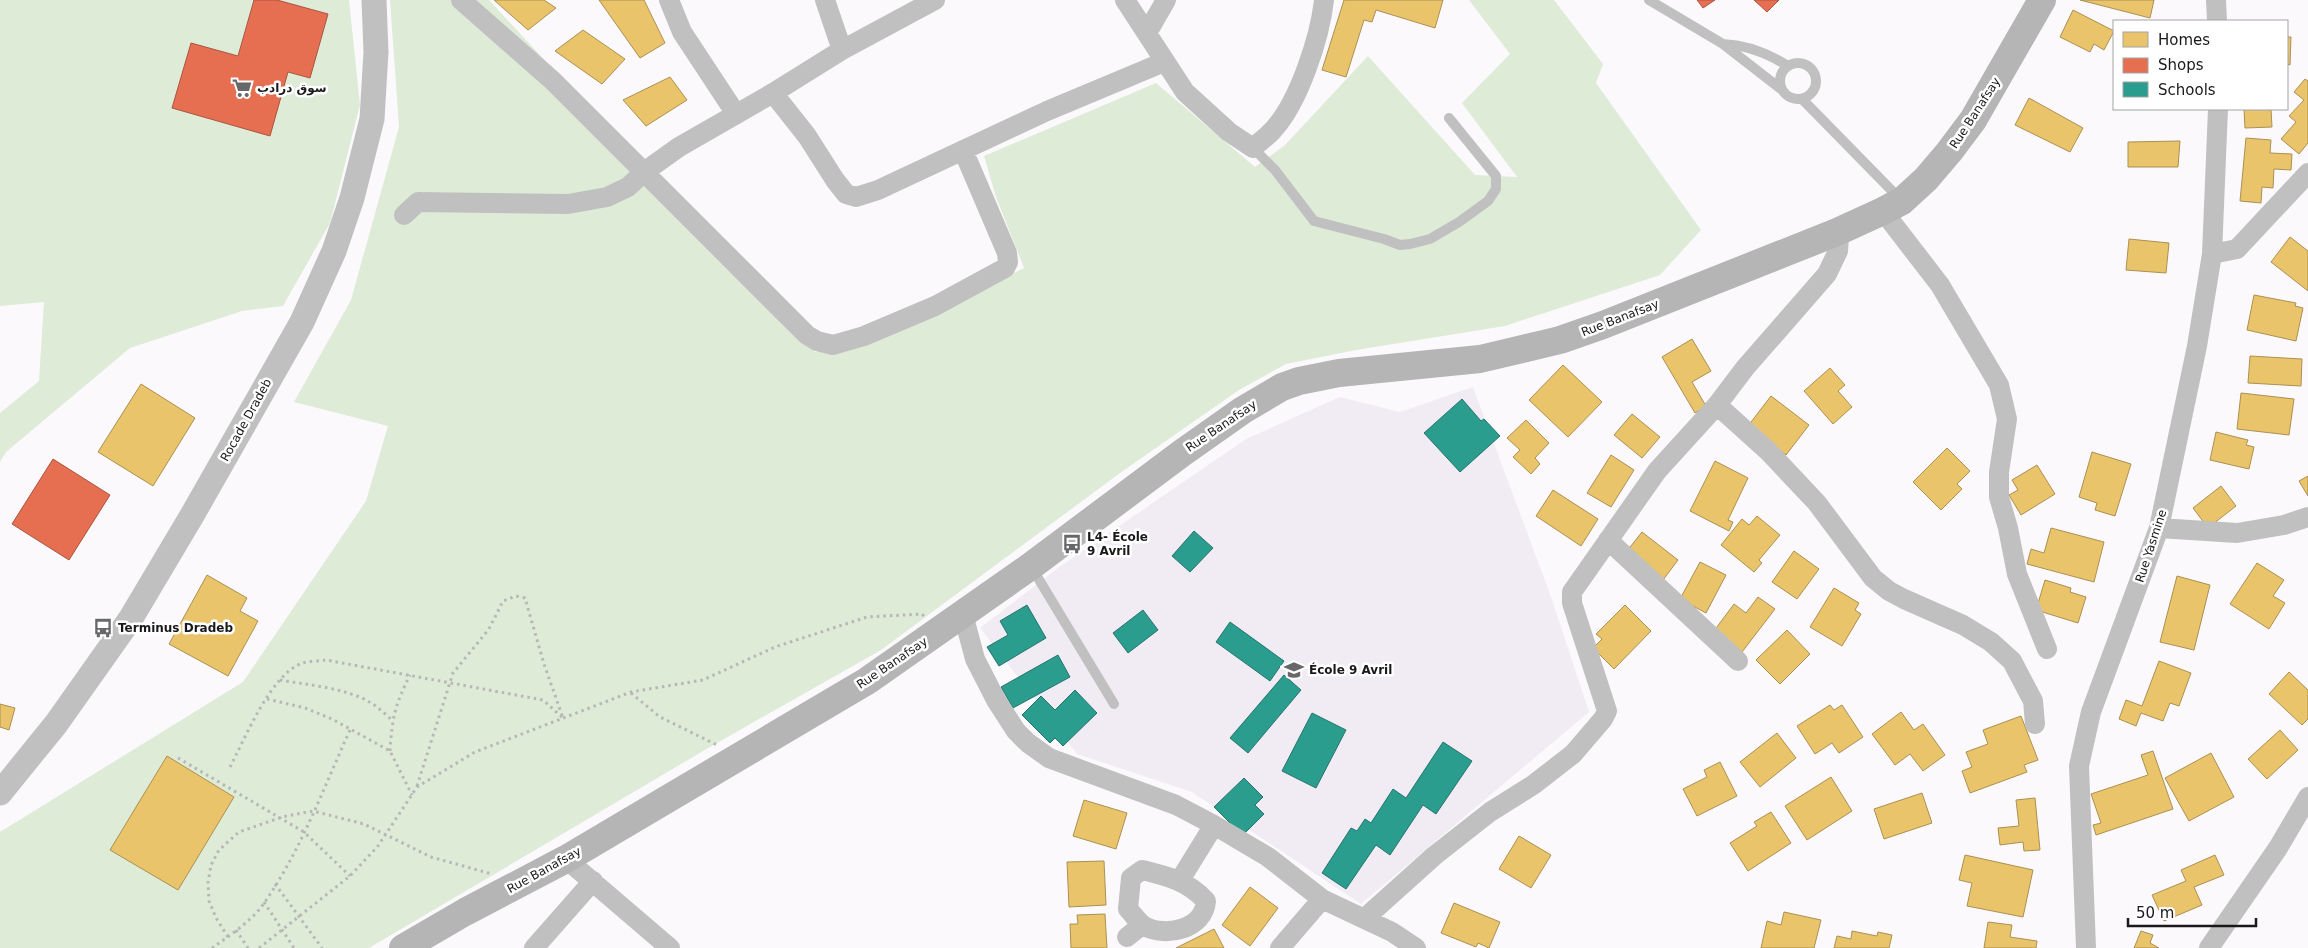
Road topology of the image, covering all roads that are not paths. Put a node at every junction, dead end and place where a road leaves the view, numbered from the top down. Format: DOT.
graph roads {
  1 [pos="374,0"];
  2 [pos="461,0"];
  3 [pos="669,0"];
  4 [pos="825,0"];
  5 [pos="935,0"];
  6 [pos="1125,0"];
  7 [pos="1166,0"];
  8 [pos="1324,0"];
  9 [pos="1649,0"];
  10 [pos="2042,0"];
  11 [pos="2216,0"];
  12 [pos="2217,20"];
  13 [pos="1147,33"];
  14 [pos="1724,44"];
  15 [pos="842,50"];
  16 [pos="1164,62"];
  17 [pos="1788,66"];
  18 [pos="1781,88"];
  19 [pos="773,93"];
  20 [pos="1803,100"];
  21 [pos="2218,110"];
  22 [pos="736,114"];
  23 [pos="1449,118"];
  24 [pos="1253,148"];
  25 [pos="963,150"];
  26 [pos="644,172"];
  27 [pos="2308,173"];
  28 [pos="1892,206"];
  29 [pos="404,215"];
  30 [pos="1837,232"];
  31 [pos="2212,254"];
  32 [pos="1717,405"];
  33 [pos="2308,517"];
  34 [pos="2159,528"];
  35 [pos="1608,540"];
  36 [pos="1031,566"];
  37 [pos="963,614"];
  38 [pos="2046,649"];
  39 [pos="1738,661"];
  40 [pos="1114,704"];
  41 [pos="2035,724"];
  42 [pos="0,793"];
  43 [pos="2308,797"];
  44 [pos="1214,825"];
  45 [pos="566,859"];
  46 [pos="1180,880"];
  47 [pos="593,881"];
  48 [pos="1322,899"];
  49 [pos="1365,918"];
  50 [pos="403,948"];
  51 [pos="534,948"];
  52 [pos="670,948"];
  53 [pos="1280,948"];
  54 [pos="1416,948"];
  55 [pos="2086,948"];
  56 [pos="2209,948"];
  1 -- 42 [label="street, Rocade Dradeb"];
  2 -- 26 [label="street"];
  3 -- 22 [label="street"];
  4 -- 15 [label="street"];
  5 -- 15 [label="street"];
  6 -- 13 [label="street"];
  7 -- 13 [label="street"];
  8 -- 24 [label="street"];
  9 -- 14 [label="lane"];
  10 -- 28 [label="main road, Rue Banafsay"];
  11 -- 12 [label="street"];
  13 -- 16 [label="street"];
  14 -- 17 [label="lane"];
  14 -- 18 [label="lane"];
  15 -- 19 [label="street"];
  16 -- 24 [label="street"];
  16 -- 25 [label="street"];
  17 -- 18 [label="lane"];
  17 -- 20 [label="lane"];
  18 -- 20 [label="lane"];
  19 -- 22 [label="street"];
  19 -- 25 [label="street"];
  20 -- 28 [label="lane"];
  21 -- 31 [label="street, Rue Yasmine"];
  22 -- 26 [label="street"];
  23 -- 24 [label="lane"];
  25 -- 26 [label="street"];
  26 -- 29 [label="street"];
  27 -- 31 [label="street"];
  28 -- 30 [label="main road, Rue Banafsay"];
  28 -- 38 [label="street"];
  30 -- 32 [label="street"];
  30 -- 36 [label="main road, Rue Banafsay"];
  31 -- 34 [label="street, Rue Yasmine"];
  32 -- 35 [label="street"];
  32 -- 41 [label="street"];
  33 -- 34 [label="street"];
  34 -- 55 [label="street, Rue Yasmine"];
  35 -- 39 [label="street"];
  35 -- 49 [label="street"];
  36 -- 37 [label="main road, Rue Banafsay"];
  36 -- 40 [label="lane"];
  37 -- 44 [label="street"];
  37 -- 45 [label="main road, Rue Banafsay"];
  43 -- 56 [label="street"];
  44 -- 46 [label="street"];
  44 -- 48 [label="street"];
  45 -- 47 [label="street"];
  45 -- 50 [label="main road, Rue Banafsay"];
  46 -- 46 [label="street"];
  47 -- 51 [label="street"];
  47 -- 52 [label="street"];
  48 -- 49 [label="street"];
  48 -- 53 [label="street"];
  49 -- 54 [label="street"];
}
